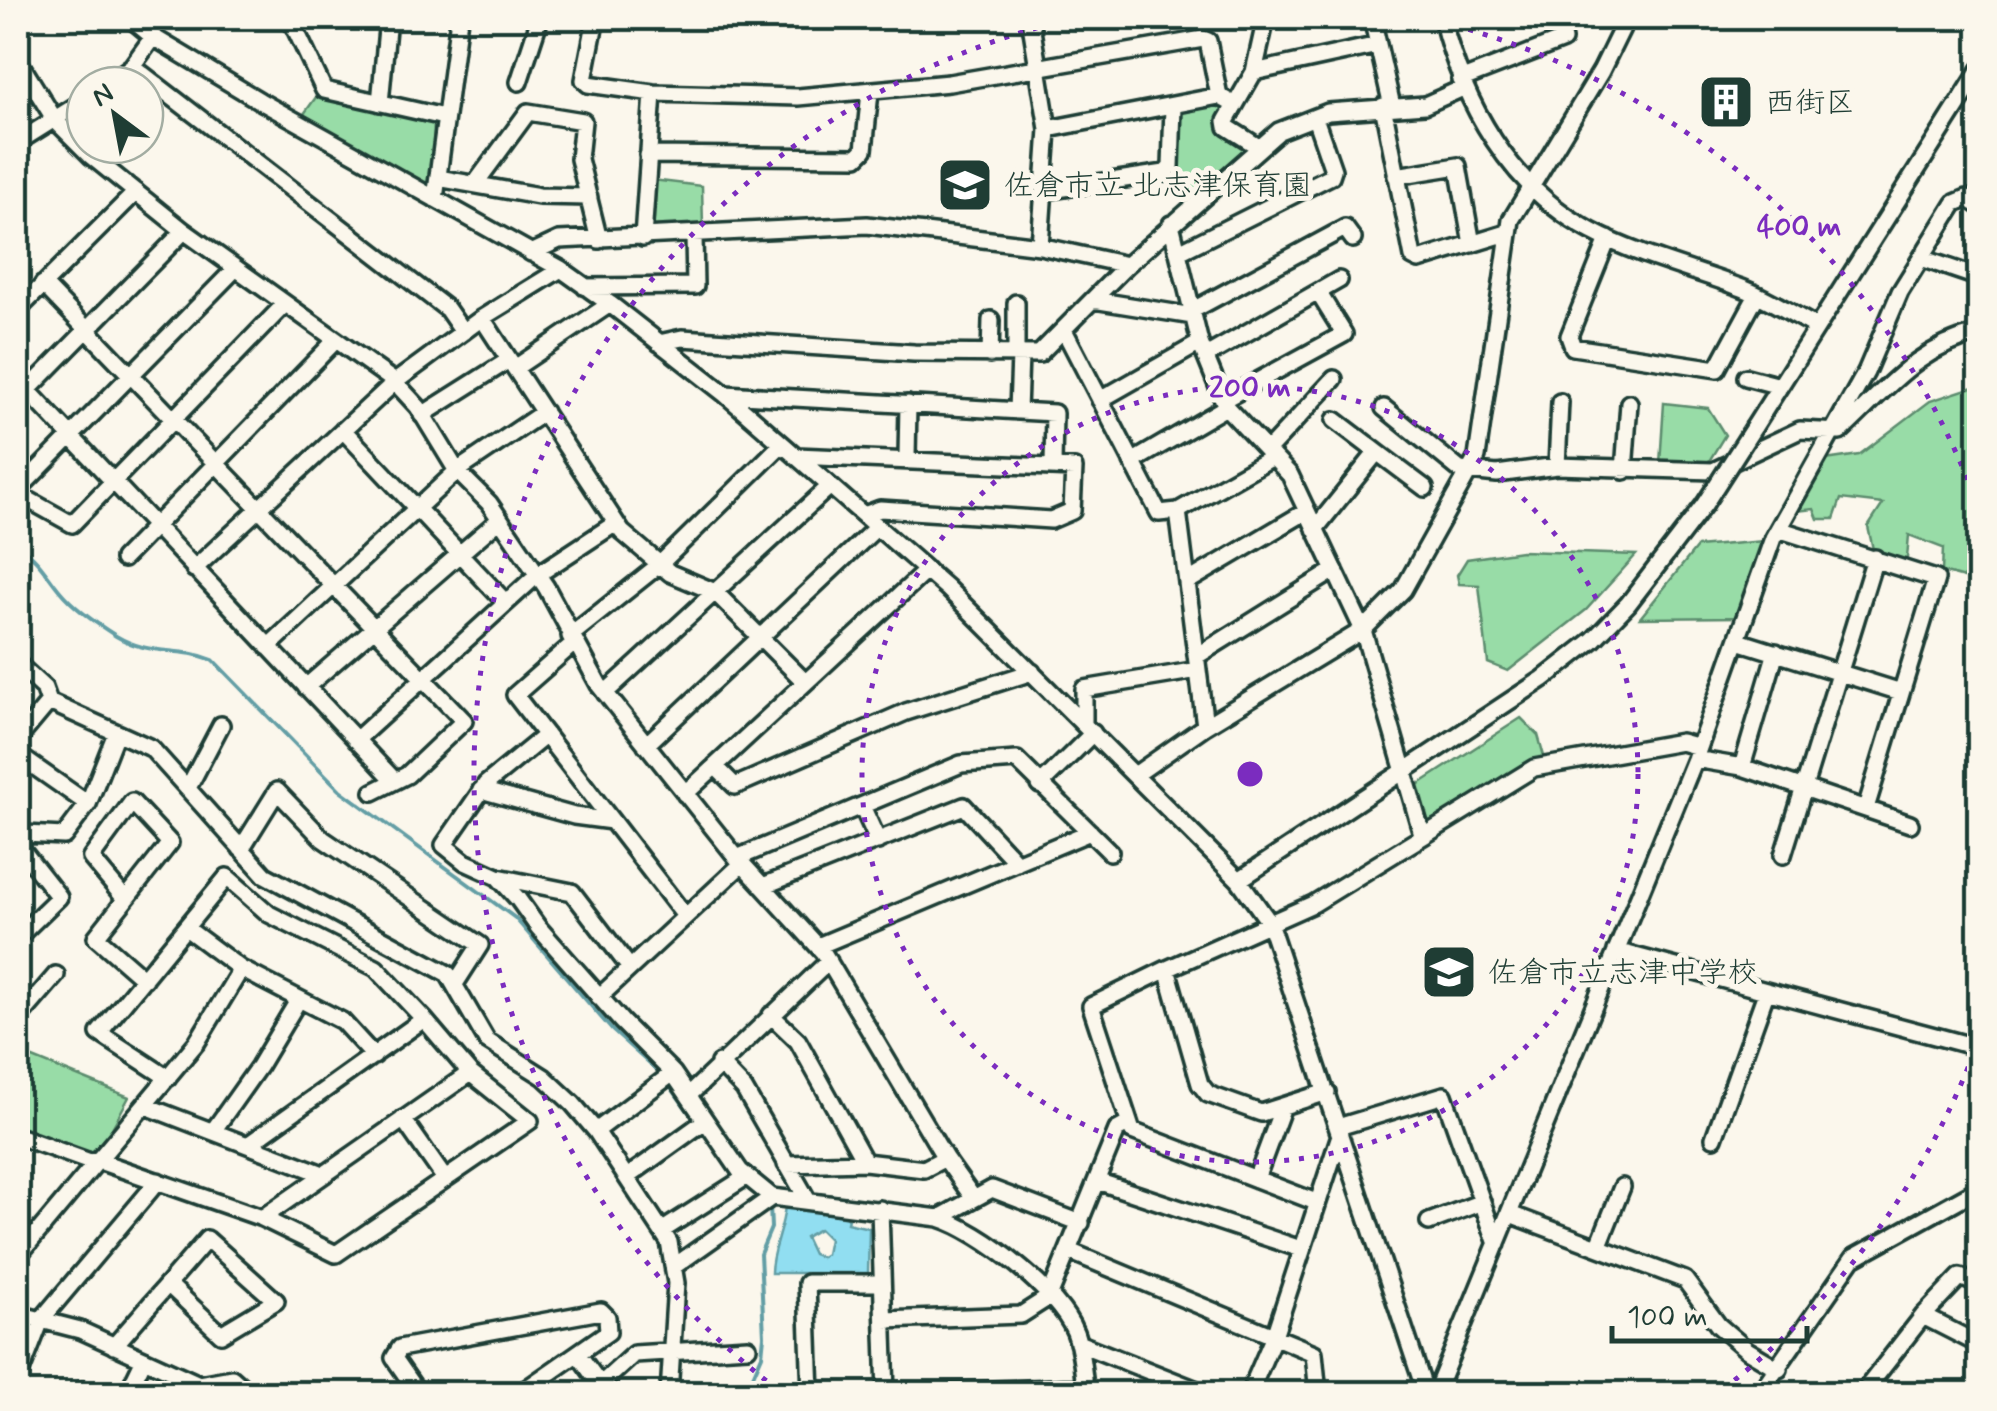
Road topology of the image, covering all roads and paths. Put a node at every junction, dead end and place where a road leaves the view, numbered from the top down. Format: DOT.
graph roads {
  1 [pos="130,18"];
  2 [pos="290,18"];
  3 [pos="388,18"];
  4 [pos="459,18"];
  5 [pos="540,18"];
  6 [pos="596,18"];
  7 [pos="1030,18"];
  8 [pos="1266,18"];
  9 [pos="1372,18"];
  10 [pos="1442,18"];
  11 [pos="1558,18"];
  12 [pos="1627,18"];
  13 [pos="153,37"];
  14 [pos="1378,45"];
  15 [pos="18,60"];
  16 [pos="133,65"];
  17 [pos="1038,67"];
  18 [pos="1980,70"];
  19 [pos="1254,72"];
  20 [pos="519,82"];
  21 [pos="1462,84"];
  22 [pos="165,91"];
  23 [pos="870,92"];
  24 [pos="653,93"];
  25 [pos="1219,96"];
  26 [pos="380,103"];
  27 [pos="1235,105"];
  28 [pos="1173,106"];
  29 [pos="1388,106"];
  30 [pos="65,113"];
  31 [pos="444,117"];
  32 [pos="1315,118"];
  33 [pos="55,120"];
  34 [pos="1048,129"];
  35 [pos="18,142"];
  36 [pos="1257,146"];
  37 [pos="648,155"];
  38 [pos="1396,176"];
  39 [pos="438,178"];
  40 [pos="475,184"];
  41 [pos="1531,185"];
  42 [pos="1044,191"];
  43 [pos="136,192"];
  44 [pos="589,196"];
  45 [pos="435,199"];
  46 [pos="1980,206"];
  47 [pos="1171,224"];
  48 [pos="184,231"];
  49 [pos="1507,234"];
  50 [pos="694,236"];
  51 [pos="643,238"];
  52 [pos="1353,239"];
  53 [pos="599,240"];
  54 [pos="1608,240"];
  55 [pos="1472,244"];
  56 [pos="1040,246"];
  57 [pos="1181,251"];
  58 [pos="532,253"];
  59 [pos="1920,258"];
  60 [pos="1127,265"];
  61 [pos="235,269"];
  62 [pos="560,269"];
  63 [pos="1980,278"];
  64 [pos="1339,280"];
  65 [pos="43,284"];
  66 [pos="585,287"];
  67 [pos="1318,292"];
  68 [pos="1757,296"];
  69 [pos="1094,300"];
  70 [pos="1016,303"];
  71 [pos="610,304"];
  72 [pos="284,305"];
  73 [pos="18,310"];
  74 [pos="1193,313"];
  75 [pos="482,318"];
  76 [pos="991,320"];
  77 [pos="1817,327"];
  78 [pos="87,330"];
  79 [pos="1064,330"];
  80 [pos="462,332"];
  81 [pos="1980,334"];
  82 [pos="334,342"];
  83 [pos="659,343"];
  84 [pos="1203,349"];
  85 [pos="990,354"];
  86 [pos="1018,355"];
  87 [pos="512,364"];
  88 [pos="130,375"];
  89 [pos="1746,378"];
  90 [pos="1334,379"];
  91 [pos="394,382"];
  92 [pos="1780,386"];
  93 [pos="21,390"];
  94 [pos="726,394"];
  95 [pos="1100,400"];
  96 [pos="1560,402"];
  97 [pos="1225,403"];
  98 [pos="1629,403"];
  99 [pos="908,404"];
  100 [pos="1384,408"];
  101 [pos="1018,411"];
  102 [pos="544,412"];
  103 [pos="422,415"];
  104 [pos="172,420"];
  105 [pos="1336,420"];
  106 [pos="343,430"];
  107 [pos="1830,432"];
  108 [pos="70,436"];
  109 [pos="781,444"];
  110 [pos="1377,452"];
  111 [pos="1270,454"];
  112 [pos="796,456"];
  113 [pos="907,457"];
  114 [pos="1132,462"];
  115 [pos="215,465"];
  116 [pos="1053,465"];
  117 [pos="1557,466"];
  118 [pos="457,471"];
  119 [pos="1624,471"];
  120 [pos="1472,472"];
  121 [pos="113,482"];
  122 [pos="830,486"];
  123 [pos="1424,488"];
  124 [pos="18,492"];
  125 [pos="417,508"];
  126 [pos="258,510"];
  127 [pos="1178,511"];
  128 [pos="1306,511"];
  129 [pos="864,515"];
  130 [pos="500,520"];
  131 [pos="616,523"];
  132 [pos="154,527"];
  133 [pos="878,527"];
  134 [pos="1778,528"];
  135 [pos="1315,529"];
  136 [pos="460,554"];
  137 [pos="1875,558"];
  138 [pos="123,559"];
  139 [pos="659,564"];
  140 [pos="194,569"];
  141 [pos="927,570"];
  142 [pos="1335,570"];
  143 [pos="536,574"];
  144 [pos="1187,582"];
  145 [pos="334,586"];
  146 [pos="715,592"];
  147 [pos="506,603"];
  148 [pos="374,628"];
  149 [pos="1363,630"];
  150 [pos="761,638"];
  151 [pos="572,640"];
  152 [pos="1738,641"];
  153 [pos="268,648"];
  154 [pos="1776,652"];
  155 [pos="1198,663"];
  156 [pos="18,664"];
  157 [pos="1032,672"];
  158 [pos="1839,672"];
  159 [pos="425,680"];
  160 [pos="806,682"];
  161 [pos="306,687"];
  162 [pos="1902,692"];
  163 [pos="605,693"];
  164 [pos="49,702"];
  165 [pos="221,726"];
  166 [pos="1205,726"];
  167 [pos="1089,729"];
  168 [pos="116,733"];
  169 [pos="546,736"];
  170 [pos="18,738"];
  171 [pos="356,740"];
  172 [pos="646,745"];
  173 [pos="1697,753"];
  174 [pos="18,754"];
  175 [pos="715,766"];
  176 [pos="1742,767"];
  177 [pos="1404,771"];
  178 [pos="1135,775"];
  179 [pos="395,781"];
  180 [pos="1040,784"];
  181 [pos="1803,787"];
  182 [pos="188,788"];
  183 [pos="481,790"];
  184 [pos="372,792"];
  185 [pos="686,794"];
  186 [pos="88,804"];
  187 [pos="862,806"];
  188 [pos="1866,808"];
  189 [pos="612,821"];
  190 [pos="1910,824"];
  191 [pos="1090,832"];
  192 [pos="1422,834"];
  193 [pos="19,837"];
  194 [pos="878,841"];
  195 [pos="240,849"];
  196 [pos="1110,852"];
  197 [pos="1783,855"];
  198 [pos="739,861"];
  199 [pos="1017,862"];
  200 [pos="498,877"];
  201 [pos="1240,880"];
  202 [pos="763,886"];
  203 [pos="126,899"];
  204 [pos="686,916"];
  205 [pos="1270,922"];
  206 [pos="18,927"];
  207 [pos="186,928"];
  208 [pos="818,946"];
  209 [pos="1616,950"];
  210 [pos="829,961"];
  211 [pos="630,968"];
  212 [pos="241,969"];
  213 [pos="1167,970"];
  214 [pos="56,976"];
  215 [pos="144,979"];
  216 [pos="455,984"];
  217 [pos="1766,993"];
  218 [pos="599,996"];
  219 [pos="299,999"];
  220 [pos="772,1014"];
  221 [pos="18,1019"];
  222 [pos="424,1019"];
  223 [pos="1980,1048"];
  224 [pos="374,1056"];
  225 [pos="719,1063"];
  226 [pos="470,1073"];
  227 [pos="673,1073"];
  228 [pos="168,1078"];
  229 [pos="1327,1092"];
  230 [pos="689,1095"];
  231 [pos="146,1106"];
  232 [pos="1282,1109"];
  233 [pos="404,1119"];
  234 [pos="705,1121"];
  235 [pos="1128,1124"];
  236 [pos="213,1131"];
  237 [pos="596,1131"];
  238 [pos="1339,1131"];
  239 [pos="18,1136"];
  240 [pos="1714,1138"];
  241 [pos="249,1144"];
  242 [pos="945,1158"];
  243 [pos="95,1162"];
  244 [pos="865,1162"];
  245 [pos="786,1164"];
  246 [pos="323,1174"];
  247 [pos="746,1177"];
  248 [pos="627,1178"];
  249 [pos="445,1179"];
  250 [pos="1256,1179"];
  251 [pos="1097,1181"];
  252 [pos="158,1182"];
  253 [pos="1622,1188"];
  254 [pos="1980,1188"];
  255 [pos="772,1197"];
  256 [pos="974,1198"];
  257 [pos="806,1199"];
  258 [pos="1316,1202"];
  259 [pos="1482,1202"];
  260 [pos="880,1209"];
  261 [pos="1510,1214"];
  262 [pos="262,1218"];
  263 [pos="939,1218"];
  264 [pos="1429,1222"];
  265 [pos="1081,1224"];
  266 [pos="663,1230"];
  267 [pos="1498,1244"];
  268 [pos="1599,1245"];
  269 [pos="1301,1249"];
  270 [pos="1069,1251"];
  271 [pos="18,1256"];
  272 [pos="676,1265"];
  273 [pos="882,1283"];
  274 [pos="168,1284"];
  275 [pos="1980,1285"];
  276 [pos="1050,1297"];
  277 [pos="18,1314"];
  278 [pos="1923,1316"];
  279 [pos="41,1320"];
  280 [pos="884,1320"];
  281 [pos="1274,1336"];
  282 [pos="1078,1344"];
  283 [pos="1980,1345"];
  284 [pos="114,1346"];
  285 [pos="748,1347"];
  286 [pos="672,1349"];
  287 [pos="578,1354"];
  288 [pos="144,1360"];
  289 [pos="1780,1369"];
  290 [pos="18,1379"];
  291 [pos="1085,1390"];
  292 [pos="599,1391"];
  293 [pos="886,1393"];
  294 [pos="80,1394"];
  295 [pos="92,1394"];
  296 [pos="128,1394"];
  297 [pos="250,1394"];
  298 [pos="419,1394"];
  299 [pos="520,1394"];
  300 [pos="669,1394"];
  301 [pos="810,1394"];
  302 [pos="875,1394"];
  303 [pos="1207,1394"];
  304 [pos="1249,1394"];
  305 [pos="1318,1394"];
  306 [pos="1426,1394"];
  307 [pos="1435,1394"];
  308 [pos="1759,1394"];
  309 [pos="1862,1394"];
  1 -- 13 [label="street"];
  2 -- 26 [label="street"];
  3 -- 26 [label="street"];
  4 -- 31 [label="street"];
  5 -- 20 [label="street"];
  6 -- 24 [label="street"];
  7 -- 17 [label="street"];
  8 -- 19 [label="street"];
  9 -- 14 [label="street"];
  10 -- 21 [label="street"];
  11 -- 21 [label="street"];
  12 -- 41 [label="street"];
  13 -- 16 [label="street"];
  13 -- 45 [label="street"];
  14 -- 19 [label="street"];
  14 -- 29 [label="street"];
  15 -- 33 [label="street"];
  17 -- 23 [label="street"];
  17 -- 25 [label="street"];
  17 -- 34 [label="street"];
  18 -- 77 [label="street"];
  19 -- 27 [label="street"];
  21 -- 29 [label="street"];
  21 -- 41 [label="street"];
  22 -- 80 [label="street"];
  23 -- 24 [label="street"];
  23 -- 37 [label="street"];
  24 -- 37 [label="street"];
  25 -- 27 [label="street"];
  25 -- 28 [label="street"];
  26 -- 31 [label="street"];
  27 -- 36 [label="street"];
  28 -- 34 [label="street"];
  28 -- 42 [label="street"];
  29 -- 32 [label="street"];
  29 -- 38 [label="street"];
  30 -- 33 [label="street"];
  31 -- 39 [label="street"];
  32 -- 36 [label="street"];
  32 -- 57 [label="street"];
  33 -- 35 [label="street"];
  33 -- 43 [label="street"];
  34 -- 42 [label="street"];
  36 -- 47 [label="street"];
  37 -- 51 [label="street"];
  38 -- 55 [label="street"];
  38 -- 55 [label="street"];
  39 -- 40 [label="street"];
  39 -- 45 [label="street"];
  40 -- 44 [label="street"];
  40 -- 44 [label="street"];
  41 -- 49 [label="street"];
  41 -- 54 [label="street"];
  42 -- 56 [label="street"];
  43 -- 48 [label="street"];
  43 -- 65 [label="street"];
  44 -- 53 [label="street"];
  45 -- 58 [label="street"];
  46 -- 59 [label="street"];
  47 -- 57 [label="street"];
  47 -- 60 [label="street"];
  48 -- 61 [label="street"];
  48 -- 78 [label="street"];
  49 -- 55 [label="street"];
  49 -- 120 [label="street"];
  50 -- 51 [label="street"];
  50 -- 56 [label="street"];
  50 -- 66 [label="street"];
  51 -- 53 [label="street"];
  52 -- 74 [label="street"];
  53 -- 58 [label="street"];
  54 -- 68 [label="street"];
  54 -- 68 [label="street"];
  56 -- 60 [label="street"];
  57 -- 74 [label="street"];
  58 -- 62 [label="street"];
  59 -- 63 [label="street"];
  59 -- 107 [label="street"];
  60 -- 69 [label="street"];
  61 -- 72 [label="street"];
  61 -- 88 [label="street"];
  62 -- 66 [label="street"];
  62 -- 75 [label="street"];
  64 -- 67 [label="street"];
  65 -- 73 [label="street"];
  65 -- 78 [label="street"];
  66 -- 71 [label="street"];
  67 -- 84 [label="street"];
  67 -- 97 [label="street"];
  68 -- 77 [label="street"];
  69 -- 74 [label="street"];
  69 -- 79 [label="street"];
  70 -- 86 [label="street"];
  71 -- 83 [label="street"];
  71 -- 87 [label="street"];
  72 -- 82 [label="street"];
  72 -- 104 [label="street"];
  74 -- 84 [label="street"];
  75 -- 80 [label="street"];
  75 -- 87 [label="street"];
  76 -- 85 [label="street"];
  77 -- 92 [label="street"];
  78 -- 88 [label="street"];
  78 -- 93 [label="street"];
  79 -- 86 [label="street"];
  79 -- 95 [label="street"];
  80 -- 91 [label="street"];
  81 -- 107 [label="street"];
  82 -- 91 [label="street"];
  82 -- 115 [label="street"];
  83 -- 85 [label="street"];
  83 -- 94 [label="street"];
  84 -- 95 [label="street"];
  84 -- 97 [label="street"];
  85 -- 86 [label="street"];
  86 -- 101 [label="street"];
  87 -- 102 [label="street"];
  87 -- 103 [label="street"];
  88 -- 104 [label="street"];
  88 -- 108 [label="street"];
  89 -- 92 [label="street"];
  90 -- 111 [label="street"];
  91 -- 103 [label="street"];
  91 -- 106 [label="street"];
  92 -- 177 [label="street, bridge"];
  93 -- 108 [label="street"];
  94 -- 99 [label="street"];
  94 -- 109 [label="street"];
  95 -- 114 [label="street"];
  96 -- 117 [label="street"];
  97 -- 111 [label="street"];
  97 -- 114 [label="street"];
  98 -- 119 [label="street"];
  99 -- 101 [label="street"];
  99 -- 113 [label="street"];
  100 -- 120 [label="street"];
  101 -- 116 [label="street"];
  102 -- 118 [label="street"];
  102 -- 131 [label="street"];
  103 -- 118 [label="street"];
  104 -- 115 [label="street"];
  104 -- 121 [label="street"];
  105 -- 110 [label="street"];
  106 -- 125 [label="street"];
  106 -- 126 [label="street"];
  107 -- 119 [label="street"];
  107 -- 134 [label="street"];
  108 -- 121 [label="street"];
  108 -- 124 [label="street"];
  109 -- 112 [label="street"];
  109 -- 139 [label="street"];
  110 -- 123 [label="street"];
  110 -- 135 [label="street"];
  111 -- 127 [label="street"];
  111 -- 128 [label="street"];
  112 -- 113 [label="street"];
  112 -- 122 [label="street"];
  113 -- 116 [label="street"];
  114 -- 127 [label="street"];
  115 -- 126 [label="street"];
  115 -- 132 [label="street"];
  116 -- 129 [label="street"];
  117 -- 119 [label="street"];
  117 -- 120 [label="street"];
  118 -- 125 [label="street"];
  118 -- 130 [label="street"];
  120 -- 149 [label="street"];
  121 -- 124 [label="street"];
  121 -- 132 [label="street"];
  122 -- 129 [label="street"];
  122 -- 146 [label="street"];
  125 -- 136 [label="street"];
  125 -- 145 [label="street"];
  126 -- 140 [label="street"];
  126 -- 145 [label="street"];
  127 -- 144 [label="street"];
  128 -- 135 [label="street"];
  128 -- 144 [label="street"];
  129 -- 133 [label="street"];
  130 -- 136 [label="street"];
  130 -- 143 [label="street"];
  131 -- 139 [label="street"];
  131 -- 143 [label="street"];
  132 -- 138 [label="street"];
  132 -- 140 [label="street"];
  133 -- 141 [label="street"];
  133 -- 150 [label="street"];
  134 -- 137 [label="street"];
  134 -- 152 [label="street"];
  135 -- 142 [label="street"];
  136 -- 147 [label="street"];
  136 -- 148 [label="street"];
  137 -- 158 [label="street"];
  137 -- 162 [label="street"];
  139 -- 146 [label="street"];
  139 -- 151 [label="street"];
  140 -- 153 [label="street"];
  141 -- 157 [label="street"];
  141 -- 160 [label="street"];
  142 -- 149 [label="street"];
  142 -- 155 [label="street"];
  143 -- 147 [label="street"];
  143 -- 151 [label="street"];
  144 -- 155 [label="street"];
  145 -- 148 [label="street"];
  145 -- 153 [label="street"];
  146 -- 150 [label="street"];
  146 -- 163 [label="street"];
  147 -- 159 [label="street"];
  148 -- 159 [label="street"];
  148 -- 161 [label="street"];
  149 -- 166 [label="street"];
  149 -- 177 [label="street"];
  150 -- 160 [label="street"];
  150 -- 172 [label="street"];
  151 -- 163 [label="street"];
  151 -- 169 [label="street"];
  152 -- 154 [label="street"];
  152 -- 173 [label="street"];
  153 -- 161 [label="street"];
  154 -- 158 [label="street"];
  154 -- 176 [label="street"];
  155 -- 166 [label="street"];
  155 -- 167 [label="street"];
  156 -- 164 [label="street"];
  157 -- 167 [label="street"];
  157 -- 175 [label="street"];
  158 -- 162 [label="street"];
  158 -- 181 [label="street"];
  159 -- 171 [label="street"];
  159 -- 179 [label="street"];
  160 -- 175 [label="street"];
  161 -- 171 [label="street"];
  162 -- 188 [label="street"];
  163 -- 172 [label="street"];
  164 -- 168 [label="street"];
  164 -- 170 [label="street"];
  165 -- 182 [label="street"];
  166 -- 178 [label="street"];
  167 -- 178 [label="street"];
  167 -- 180 [label="street"];
  168 -- 182 [label="street"];
  168 -- 186 [label="street"];
  169 -- 183 [label="street"];
  169 -- 189 [label="street"];
  171 -- 179 [label="street"];
  172 -- 185 [label="street"];
  173 -- 176 [label="street"];
  173 -- 192 [label="street"];
  173 -- 209 [label="street"];
  174 -- 186 [label="street"];
  175 -- 185 [label="street"];
  176 -- 181 [label="street"];
  177 -- 192 [label="street"];
  177 -- 201 [label="street"];
  178 -- 201 [label="street"];
  179 -- 184 [label="street"];
  180 -- 187 [label="street"];
  180 -- 191 [label="street"];
  181 -- 188 [label="street"];
  181 -- 197 [label="street"];
  182 -- 195 [label="street"];
  183 -- 189 [label="street"];
  183 -- 200 [label="street"];
  185 -- 198 [label="street"];
  186 -- 193 [label="street"];
  187 -- 194 [label="street"];
  187 -- 198 [label="street"];
  188 -- 190 [label="street"];
  189 -- 204 [label="street"];
  191 -- 196 [label="street"];
  191 -- 199 [label="street"];
  192 -- 205 [label="street"];
  193 -- 206 [label="street"];
  194 -- 199 [label="street"];
  194 -- 202 [label="street"];
  195 -- 216 [label="street"];
  195 -- 216 [label="street"];
  198 -- 202 [label="street"];
  198 -- 204 [label="street"];
  199 -- 208 [label="street"];
  200 -- 211 [label="street"];
  200 -- 218 [label="street"];
  201 -- 205 [label="street"];
  202 -- 208 [label="street"];
  203 -- 203 [label="street"];
  203 -- 215 [label="street"];
  204 -- 211 [label="street"];
  205 -- 213 [label="street"];
  205 -- 229 [label="street"];
  207 -- 212 [label="street"];
  207 -- 215 [label="street"];
  207 -- 222 [label="street"];
  208 -- 210 [label="street"];
  209 -- 217 [label="street"];
  209 -- 261 [label="street"];
  210 -- 220 [label="street"];
  210 -- 242 [label="street"];
  211 -- 218 [label="street"];
  212 -- 219 [label="street"];
  212 -- 228 [label="street"];
  213 -- 232 [label="street"];
  213 -- 235 [label="street"];
  214 -- 221 [label="street"];
  215 -- 228 [label="street"];
  216 -- 237 [label="street"];
  217 -- 223 [label="street"];
  217 -- 240 [label="street"];
  218 -- 227 [label="street"];
  219 -- 224 [label="street"];
  219 -- 236 [label="street"];
  220 -- 225 [label="street"];
  220 -- 244 [label="street"];
  222 -- 224 [label="street"];
  222 -- 226 [label="street"];
  224 -- 241 [label="street"];
  225 -- 230 [label="street"];
  225 -- 245 [label="street"];
  226 -- 233 [label="street"];
  226 -- 249 [label="street"];
  227 -- 230 [label="street"];
  227 -- 237 [label="street"];
  228 -- 231 [label="street"];
  229 -- 232 [label="street"];
  229 -- 238 [label="street"];
  230 -- 234 [label="street"];
  231 -- 236 [label="street"];
  231 -- 243 [label="street"];
  232 -- 250 [label="street"];
  233 -- 246 [label="street"];
  233 -- 249 [label="street"];
  234 -- 247 [label="street"];
  234 -- 248 [label="street"];
  235 -- 250 [label="street"];
  235 -- 251 [label="street"];
  236 -- 241 [label="street"];
  237 -- 248 [label="street"];
  238 -- 258 [label="street"];
  238 -- 259 [label="street"];
  238 -- 306 [label="street"];
  239 -- 243 [label="street"];
  241 -- 246 [label="street"];
  242 -- 244 [label="street"];
  242 -- 256 [label="street"];
  243 -- 252 [label="street"];
  243 -- 271 [label="street"];
  244 -- 245 [label="street"];
  245 -- 257 [label="street"];
  246 -- 262 [label="street"];
  247 -- 255 [label="street"];
  247 -- 266 [label="street"];
  248 -- 266 [label="street"];
  249 -- 262 [label="street"];
  250 -- 258 [label="street"];
  251 -- 265 [label="street"];
  251 -- 269 [label="street"];
  252 -- 262 [label="street"];
  252 -- 279 [label="street"];
  253 -- 268 [label="street"];
  254 -- 289 [label="street"];
  255 -- 257 [label="street"];
  255 -- 272 [label="street"];
  256 -- 263 [label="street"];
  256 -- 265 [label="street"];
  257 -- 260 [label="street"];
  258 -- 269 [label="street"];
  259 -- 264 [label="street"];
  259 -- 267 [label="street"];
  260 -- 263 [label="street"];
  260 -- 273 [label="street"];
  261 -- 267 [label="street"];
  261 -- 268 [label="street"];
  263 -- 276 [label="street"];
  265 -- 270 [label="street"];
  266 -- 272 [label="street"];
  267 -- 307 [label="street"];
  268 -- 289 [label="street"];
  269 -- 281 [label="street"];
  270 -- 276 [label="street"];
  270 -- 281 [label="street"];
  272 -- 286 [label="street"];
  273 -- 280 [label="street"];
  273 -- 301 [label="street"];
  274 -- 274 [label="street"];
  274 -- 284 [label="street"];
  275 -- 278 [label="street"];
  276 -- 280 [label="street"];
  276 -- 282 [label="street"];
  277 -- 279 [label="street"];
  278 -- 283 [label="street"];
  278 -- 309 [label="street"];
  279 -- 284 [label="street"];
  279 -- 290 [label="street"];
  280 -- 293 [label="street"];
  281 -- 304 [label="street"];
  281 -- 305 [label="street"];
  282 -- 291 [label="street"];
  282 -- 303 [label="street"];
  284 -- 288 [label="street"];
  285 -- 286 [label="street"];
  286 -- 292 [label="street"];
  286 -- 300 [label="street"];
  287 -- 292 [label="street"];
  287 -- 298 [label="street"];
  287 -- 299 [label="street"];
  288 -- 296 [label="street"];
  288 -- 297 [label="street"];
  289 -- 308 [label="street"];
  291 -- 293 [label="street"];
  293 -- 302 [label="street"];
  294 -- 295 [label="street"];
}
